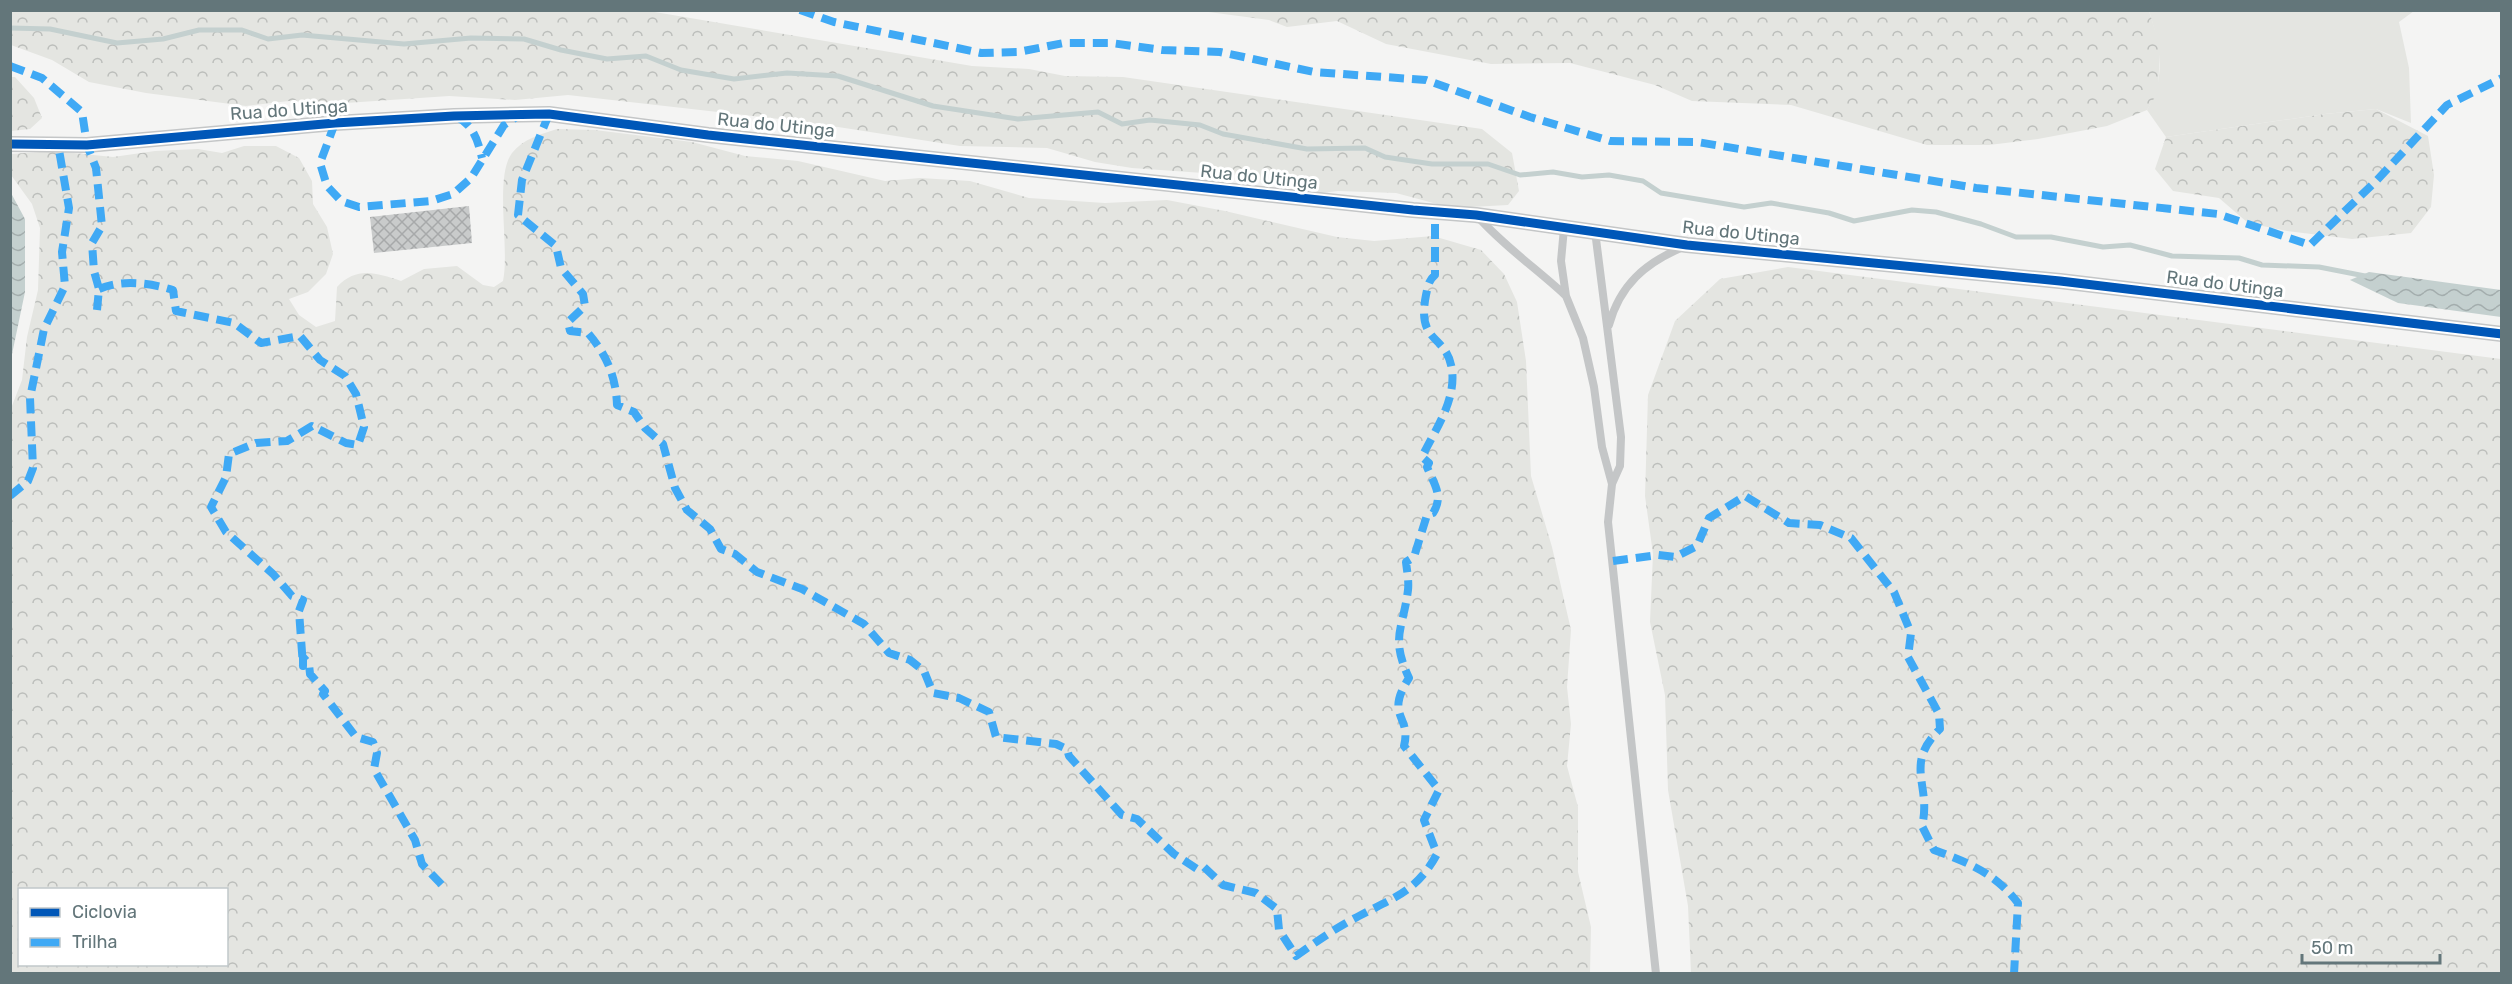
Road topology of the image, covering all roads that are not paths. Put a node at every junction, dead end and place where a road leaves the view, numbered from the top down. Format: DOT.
graph roads {
  1 [pos="10,144"];
  2 [pos="1476,214"];
  3 [pos="1564,228"];
  4 [pos="1595,231"];
  5 [pos="1687,245"];
  6 [pos="1566,296"];
  7 [pos="1608,329"];
  8 [pos="2502,334"];
  9 [pos="1612,484"];
  10 [pos="1656,974"];
  1 -- 2 [label="street, Rua do Utinga"];
  2 -- 3 [label="street, Rua do Utinga"];
  2 -- 6 [label="lane"];
  3 -- 4 [label="street, Rua do Utinga"];
  3 -- 6 [label="lane"];
  4 -- 5 [label="street, Rua do Utinga"];
  4 -- 7 [label="lane"];
  5 -- 7 [label="lane"];
  5 -- 8 [label="street, Rua do Utinga"];
  6 -- 9 [label="lane"];
  7 -- 9 [label="lane"];
  9 -- 10 [label="lane"];
}
